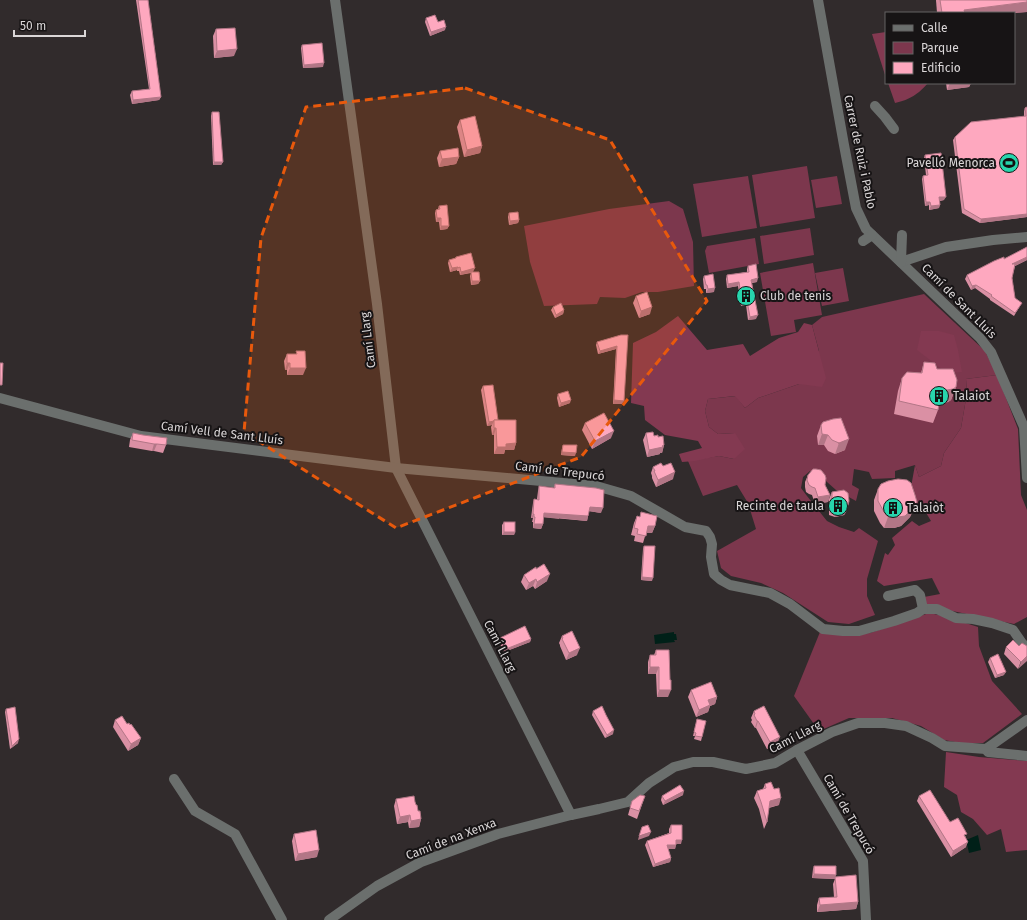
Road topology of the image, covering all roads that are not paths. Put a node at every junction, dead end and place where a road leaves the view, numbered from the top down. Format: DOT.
graph roads {
  1 [pos="335,0"];
  2 [pos="818,0"];
  3 [pos="875,106"];
  4 [pos="894,129"];
  5 [pos="872,235"];
  6 [pos="902,235"];
  7 [pos="1027,237"];
  8 [pos="863,241"];
  9 [pos="901,262"];
  10 [pos="0,398"];
  11 [pos="396,468"];
  12 [pos="1027,478"];
  13 [pos="888,596"];
  14 [pos="923,609"];
  15 [pos="1027,648"];
  16 [pos="1027,720"];
  17 [pos="986,749"];
  18 [pos="797,750"];
  19 [pos="1027,756"];
  20 [pos="174,779"];
  21 [pos="571,815"];
  22 [pos="282,920"];
  23 [pos="329,920"];
  24 [pos="866,920"];
  1 -- 11 [label="street, Camí Llarg"];
  2 -- 5 [label="street, Carrer de Ruiz i Pablo"];
  3 -- 4 [label="street"];
  5 -- 8 [label="street"];
  5 -- 9 [label="street, Carrer de Ruiz i Pablo"];
  6 -- 9 [label="street"];
  7 -- 9 [label="street"];
  9 -- 12 [label="street, Camí de Sant Lluis"];
  10 -- 11 [label="street, Camí Vell de Sant Lluís"];
  11 -- 14 [label="street, Camí de Trepucó"];
  11 -- 21 [label="street, Camí Llarg"];
  13 -- 14 [label="street"];
  14 -- 15 [label="street"];
  16 -- 17 [label="street"];
  17 -- 18 [label="street, Camí Llarg"];
  17 -- 19 [label="street, Camí Llarg"];
  18 -- 21 [label="street, Camí Llarg"];
  18 -- 24 [label="street, Camí de Trepucó"];
  20 -- 22 [label="street"];
  21 -- 23 [label="street, Camí de na Xenxa"];
}
